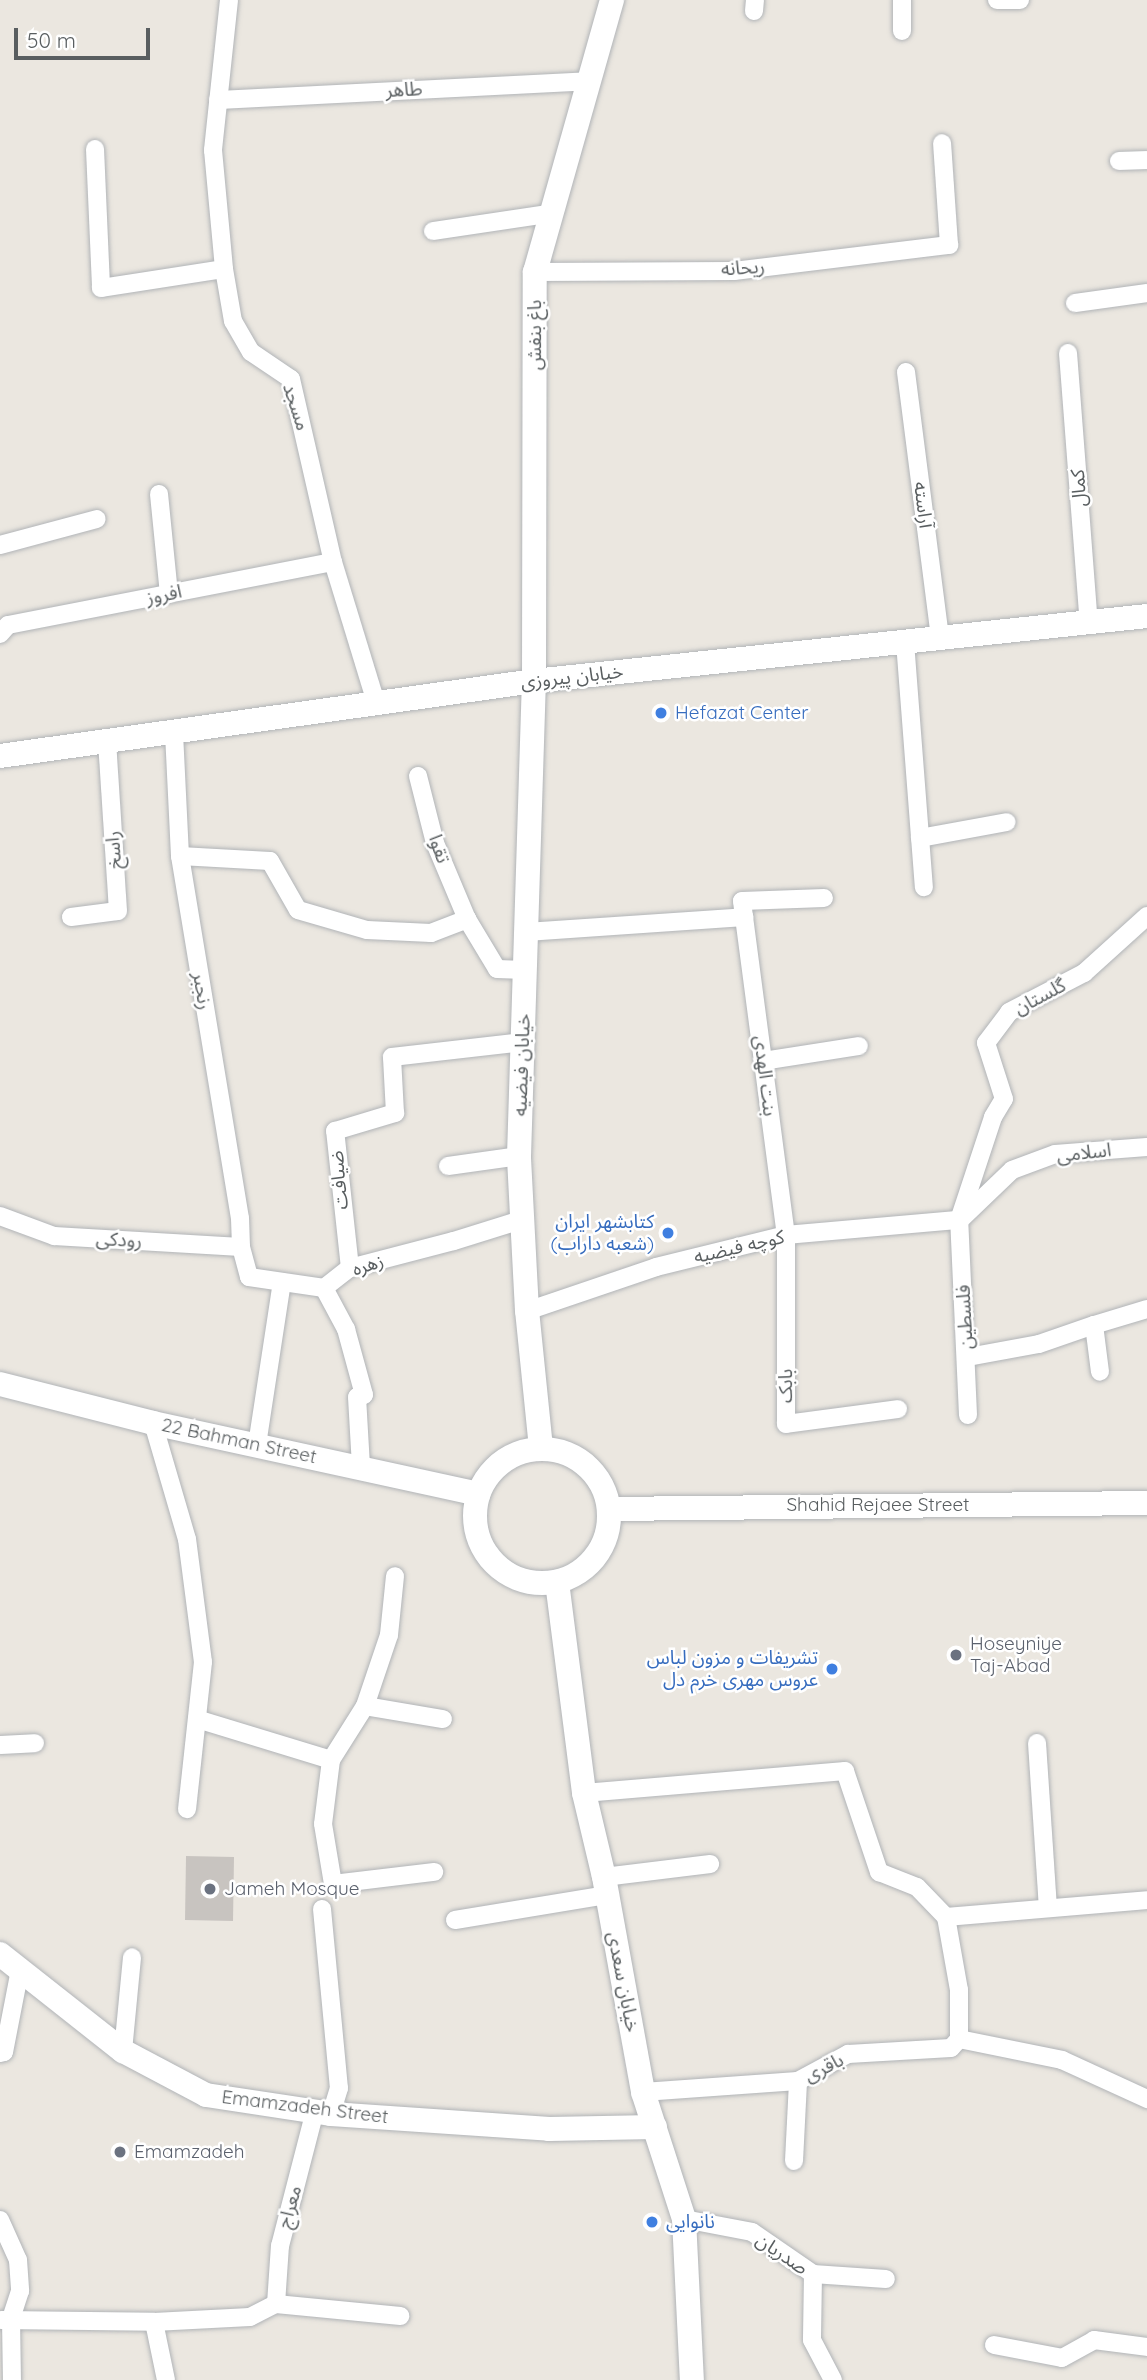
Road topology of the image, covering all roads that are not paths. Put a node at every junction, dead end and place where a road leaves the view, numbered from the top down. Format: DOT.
graph roads {
  1 [pos="229,0"];
  2 [pos="612,0"];
  3 [pos="902,0"];
  4 [pos="997,0"];
  5 [pos="1020,0"];
  6 [pos="902,31"];
  7 [pos="589,80"];
  8 [pos="218,100"];
  9 [pos="942,143"];
  10 [pos="95,149"];
  11 [pos="1147,160"];
  12 [pos="1119,161"];
  13 [pos="553,213"];
  14 [pos="433,231"];
  15 [pos="223,269"];
  16 [pos="535,272"];
  17 [pos="1147,293"];
  18 [pos="1075,303"];
  19 [pos="1068,354"];
  20 [pos="906,372"];
  21 [pos="159,494"];
  22 [pos="97,519"];
  23 [pos="0,544"];
  24 [pos="333,562"];
  25 [pos="169,594"];
  26 [pos="1147,616"];
  27 [pos="1089,623"];
  28 [pos="0,635"];
  29 [pos="940,639"];
  30 [pos="905,642"];
  31 [pos="534,681"];
  32 [pos="376,703"];
  33 [pos="174,733"];
  34 [pos="107,741"];
  35 [pos="0,756"];
  36 [pos="418,776"];
  37 [pos="1007,822"];
  38 [pos="920,838"];
  39 [pos="180,856"];
  40 [pos="924,887"];
  41 [pos="824,898"];
  42 [pos="1147,916"];
  43 [pos="71,917"];
  44 [pos="744,917"];
  45 [pos="467,919"];
  46 [pos="526,932"];
  47 [pos="525,970"];
  48 [pos="523,1042"];
  49 [pos="859,1046"];
  50 [pos="763,1061"];
  51 [pos="1147,1147"];
  52 [pos="519,1157"];
  53 [pos="448,1166"];
  54 [pos="0,1216"];
  55 [pos="521,1220"];
  56 [pos="959,1220"];
  57 [pos="786,1235"];
  58 [pos="241,1247"];
  59 [pos="350,1268"];
  60 [pos="282,1282"];
  61 [pos="324,1288"];
  62 [pos="1147,1309"];
  63 [pos="527,1311"];
  64 [pos="1094,1325"];
  65 [pos="968,1357"];
  66 [pos="1100,1372"];
  67 [pos="0,1384"];
  68 [pos="898,1409"];
  69 [pos="968,1415"];
  70 [pos="153,1423"];
  71 [pos="257,1445"];
  72 [pos="541,1448"];
  73 [pos="360,1467"];
  74 [pos="478,1494"];
  75 [pos="1147,1503"];
  76 [pos="610,1509"];
  77 [pos="395,1576"];
  78 [pos="557,1581"];
  79 [pos="365,1706"];
  80 [pos="197,1719"];
  81 [pos="443,1719"];
  82 [pos="1037,1743"];
  83 [pos="35,1744"];
  84 [pos="0,1745"];
  85 [pos="331,1760"];
  86 [pos="584,1793"];
  87 [pos="187,1809"];
  88 [pos="710,1864"];
  89 [pos="434,1872"];
  90 [pos="605,1886"];
  91 [pos="1147,1900"];
  92 [pos="1048,1907"];
  93 [pos="322,1909"];
  94 [pos="946,1917"];
  95 [pos="455,1920"];
  96 [pos="0,1954"];
  97 [pos="132,1957"];
  98 [pos="20,1970"];
  99 [pos="959,2039"];
  100 [pos="123,2051"];
  101 [pos="0,2053"];
  102 [pos="798,2081"];
  103 [pos="643,2092"];
  104 [pos="1147,2099"];
  105 [pos="323,2112"];
  106 [pos="655,2127"];
  107 [pos="794,2161"];
  108 [pos="684,2219"];
  109 [pos="0,2220"];
  110 [pos="813,2274"];
  111 [pos="886,2279"];
  112 [pos="276,2304"];
  113 [pos="400,2316"];
  114 [pos="6,2320"];
  115 [pos="155,2322"];
  116 [pos="994,2345"];
  117 [pos="1147,2347"];
  118 [pos="12,2380"];
  119 [pos="166,2380"];
  120 [pos="692,2380"];
  121 [pos="833,2380"];
  1 -- 8 [label="street, مسجد"];
  2 -- 7 [label="main road, باغ بنفش"];
  3 -- 6 [label="street"];
  4 -- 5 [label="street"];
  7 -- 8 [label="street, طاهر"];
  7 -- 13 [label="main road, باغ بنفش"];
  8 -- 15 [label="street, مسجد"];
  9 -- 16 [label="street, ریحانه"];
  10 -- 15 [label="street"];
  11 -- 12 [label="street"];
  13 -- 14 [label="street"];
  13 -- 16 [label="main road, باغ بنفش"];
  15 -- 24 [label="street, مسجد"];
  16 -- 31 [label="main road, باغ بنفش"];
  17 -- 18 [label="street"];
  19 -- 27 [label="street, کمال"];
  20 -- 29 [label="street, آراسته"];
  21 -- 25 [label="street"];
  22 -- 23 [label="street"];
  24 -- 25 [label="street, افروز"];
  24 -- 32 [label="street, مسجد"];
  25 -- 28 [label="street, افروز"];
  26 -- 27 [label="main road, خیابان پیروزی"];
  27 -- 29 [label="main road, خیابان پیروزی"];
  29 -- 30 [label="main road, خیابان پیروزی"];
  30 -- 31 [label="main road, خیابان پیروزی"];
  30 -- 38 [label="street"];
  31 -- 32 [label="main road, خیابان پیروزی"];
  31 -- 46 [label="main road, خیابان فیضیه"];
  32 -- 33 [label="main road, خیابان پیروزی"];
  33 -- 34 [label="main road, خیابان پیروزی"];
  33 -- 39 [label="street, رنجبر"];
  34 -- 35 [label="main road, خیابان پیروزی"];
  34 -- 43 [label="street, راسخ"];
  36 -- 45 [label="street, تقوا"];
  37 -- 38 [label="street"];
  38 -- 40 [label="street"];
  39 -- 45 [label="street"];
  39 -- 58 [label="street, رنجبر"];
  41 -- 44 [label="street"];
  42 -- 56 [label="street, گلستان"];
  44 -- 46 [label="street"];
  44 -- 50 [label="street, بنت الهدی"];
  45 -- 47 [label="street, تقوا"];
  46 -- 47 [label="main road, خیابان فیضیه"];
  47 -- 48 [label="main road, خیابان فیضیه"];
  48 -- 52 [label="main road, خیابان فیضیه"];
  48 -- 59 [label="street, ضیافت"];
  49 -- 50 [label="street"];
  50 -- 57 [label="street, بنت الهدی"];
  51 -- 56 [label="street, اسلامی"];
  52 -- 53 [label="street"];
  52 -- 55 [label="main road, خیابان فیضیه"];
  54 -- 58 [label="street, رودکی"];
  55 -- 59 [label="street, زهره"];
  55 -- 63 [label="main road, خیابان فیضیه"];
  56 -- 57 [label="street, کوچه فیضیه"];
  56 -- 65 [label="street, فلسطین"];
  57 -- 63 [label="street, کوچه فیضیه"];
  57 -- 68 [label="street, بابک"];
  58 -- 60 [label="street, رنجبر"];
  59 -- 61 [label="street, زهره"];
  60 -- 61 [label="street"];
  60 -- 71 [label="street"];
  61 -- 73 [label="street"];
  62 -- 64 [label="street"];
  63 -- 72 [label="main road, خیابان فیضیه"];
  64 -- 65 [label="street"];
  64 -- 66 [label="street"];
  65 -- 69 [label="street, فلسطین"];
  67 -- 70 [label="main road, 22 Bahman Street"];
  70 -- 71 [label="main road, 22 Bahman Street"];
  70 -- 80 [label="street"];
  71 -- 73 [label="main road, 22 Bahman Street"];
  72 -- 74 [label="main road"];
  72 -- 76 [label="main road"];
  73 -- 74 [label="main road, 22 Bahman Street"];
  74 -- 78 [label="main road"];
  75 -- 76 [label="main road, Shahid Rejaee Street"];
  76 -- 78 [label="main road"];
  77 -- 79 [label="street"];
  78 -- 86 [label="main road, خیابان سعدی"];
  79 -- 81 [label="street"];
  79 -- 85 [label="street"];
  80 -- 85 [label="street"];
  80 -- 87 [label="street"];
  82 -- 92 [label="street"];
  83 -- 84 [label="street"];
  85 -- 89 [label="street"];
  86 -- 90 [label="main road, خیابان سعدی"];
  86 -- 94 [label="street"];
  88 -- 90 [label="street"];
  90 -- 95 [label="street"];
  90 -- 103 [label="main road, خیابان سعدی"];
  91 -- 92 [label="street"];
  92 -- 94 [label="street"];
  93 -- 105 [label="street, معراج"];
  94 -- 99 [label="street"];
  96 -- 98 [label="main road, Emamzadeh Street"];
  97 -- 100 [label="street"];
  98 -- 100 [label="main road, Emamzadeh Street"];
  98 -- 101 [label="street"];
  99 -- 102 [label="street, باقری"];
  99 -- 104 [label="street"];
  100 -- 105 [label="main road, Emamzadeh Street"];
  102 -- 103 [label="street, باقری"];
  102 -- 107 [label="street"];
  103 -- 106 [label="main road, خیابان سعدی"];
  105 -- 106 [label="main road, Emamzadeh Street"];
  105 -- 112 [label="street, معراج"];
  106 -- 108 [label="main road, خیابان سعدی"];
  108 -- 110 [label="street, صدریان"];
  108 -- 120 [label="main road, خیابان سعدی"];
  109 -- 114 [label="street"];
  110 -- 111 [label="street"];
  110 -- 121 [label="street, صدریان"];
  112 -- 113 [label="street"];
  112 -- 115 [label="street"];
  114 -- 115 [label="street"];
  114 -- 118 [label="street"];
  115 -- 119 [label="street"];
  116 -- 117 [label="street"];
}
